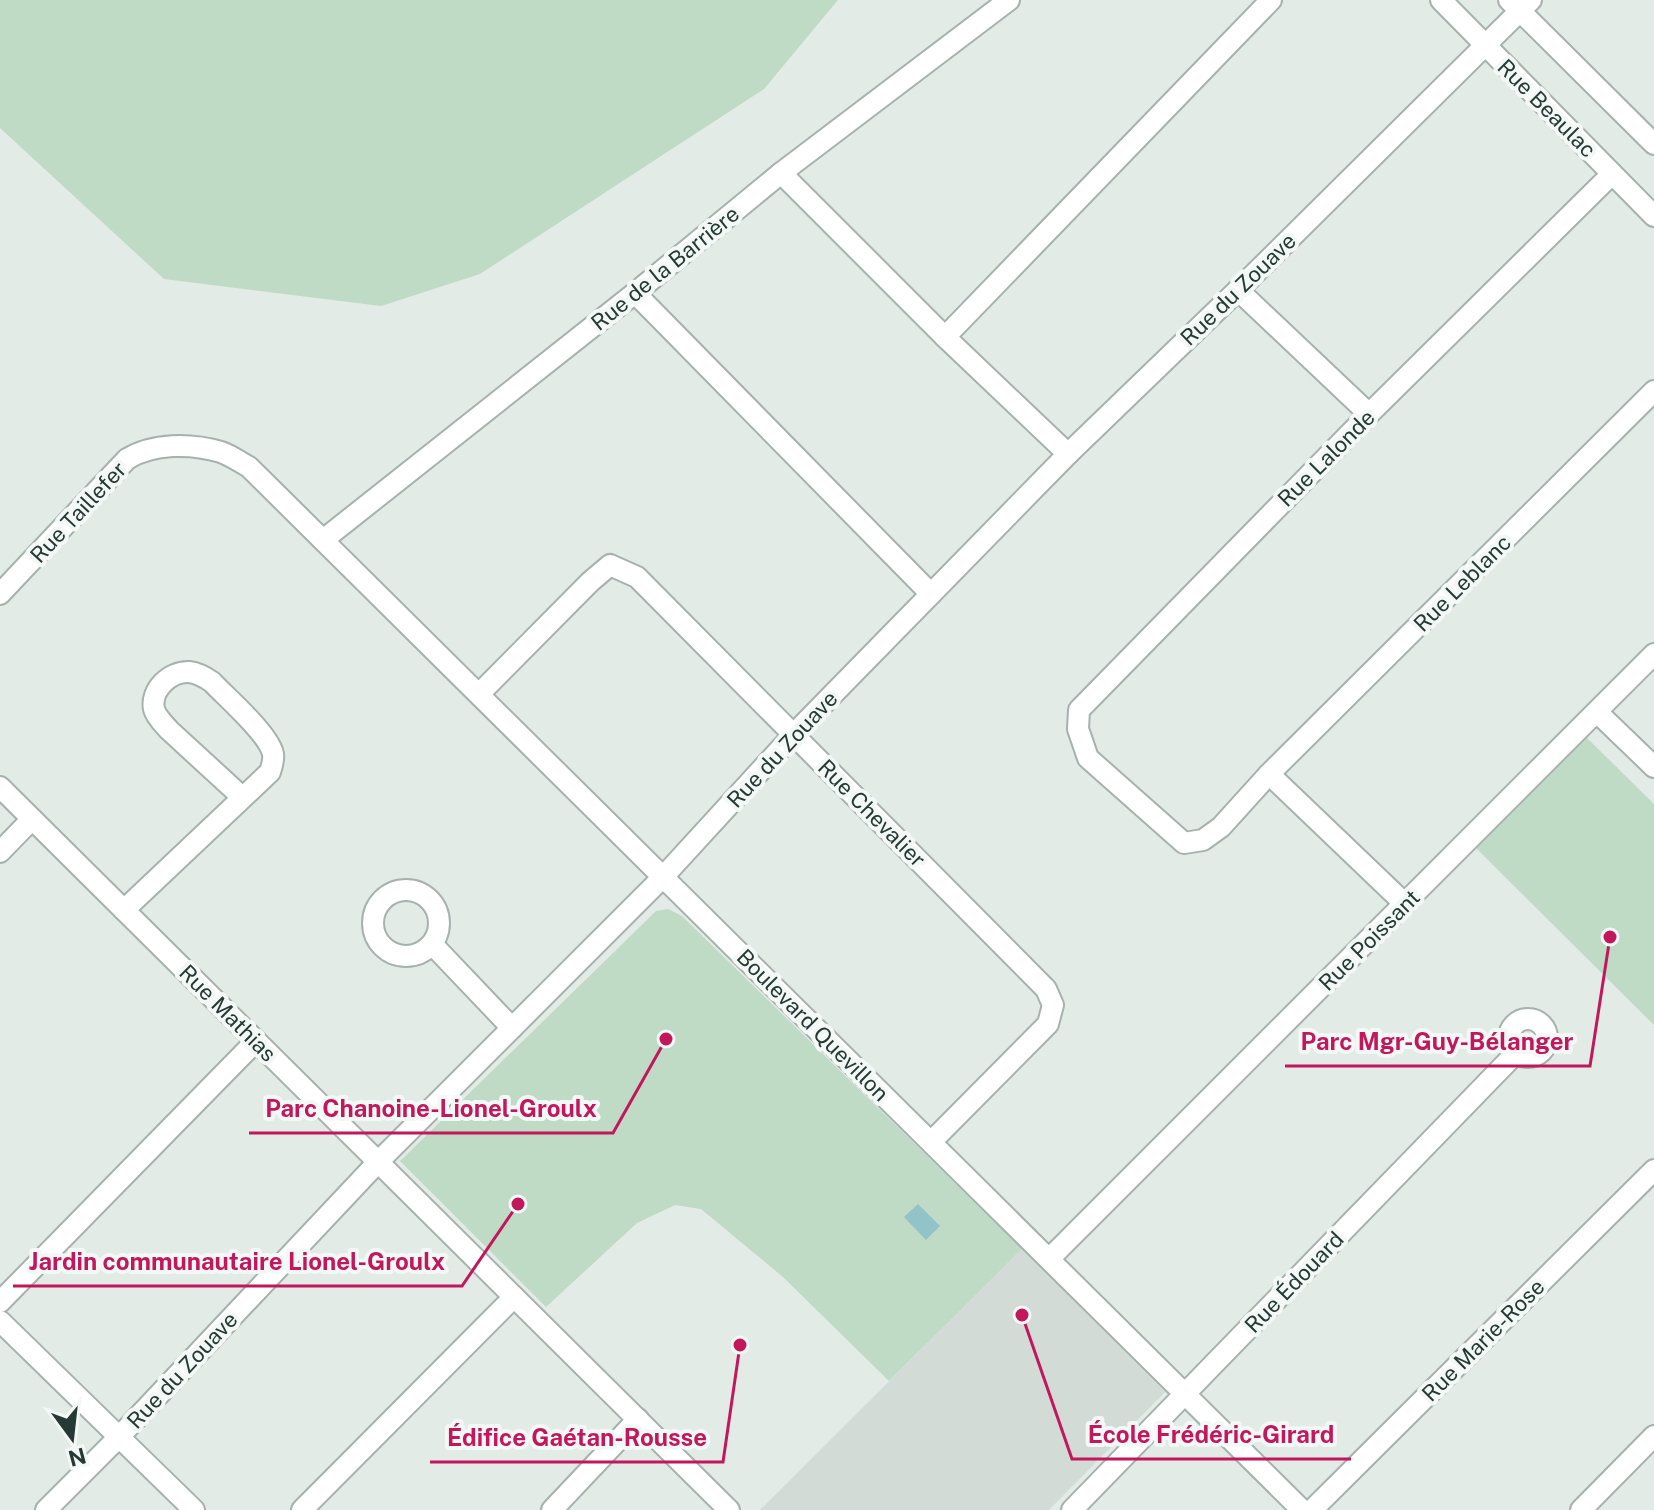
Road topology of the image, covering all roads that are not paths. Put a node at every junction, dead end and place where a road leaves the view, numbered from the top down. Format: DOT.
graph roads {
  1 [pos="1009,0"];
  2 [pos="1271,0"];
  3 [pos="1441,0"];
  4 [pos="1520,4"];
  5 [pos="1484,45"];
  6 [pos="1652,136"];
  7 [pos="781,173"];
  8 [pos="1612,174"];
  9 [pos="1654,216"];
  10 [pos="1238,290"];
  11 [pos="635,293"];
  12 [pos="945,337"];
  13 [pos="1654,391"];
  14 [pos="1369,414"];
  15 [pos="1068,454"];
  16 [pos="323,540"];
  17 [pos="0,594"];
  18 [pos="931,594"];
  19 [pos="1654,654"];
  20 [pos="479,694"];
  21 [pos="1597,712"];
  22 [pos="794,734"];
  23 [pos="1088,758"];
  24 [pos="1654,767"];
  25 [pos="1269,774"];
  26 [pos="0,787"];
  27 [pos="242,797"];
  28 [pos="32,819"];
  29 [pos="0,852"];
  30 [pos="663,877"];
  31 [pos="1405,904"];
  32 [pos="124,910"];
  33 [pos="432,944"];
  34 [pos="512,1028"];
  35 [pos="256,1041"];
  36 [pos="1516,1053"];
  37 [pos="931,1142"];
  38 [pos="378,1162"];
  39 [pos="1654,1170"];
  40 [pos="1049,1259"];
  41 [pos="514,1297"];
  42 [pos="0,1302"];
  43 [pos="0,1321"];
  44 [pos="1185,1394"];
  45 [pos="638,1419"];
  46 [pos="1654,1436"];
  47 [pos="119,1437"];
  48 [pos="46,1510"];
  49 [pos="194,1510"];
  50 [pos="302,1510"];
  51 [pos="552,1510"];
  52 [pos="729,1510"];
  53 [pos="1072,1510"];
  54 [pos="1302,1510"];
  55 [pos="1312,1510"];
  56 [pos="1581,1510"];
  1 -- 7 [label="street, Rue de la Barrière"];
  2 -- 12 [label="street"];
  3 -- 5 [label="street, Rue Beaulac"];
  4 -- 5 [label="street, Rue du Zouave"];
  4 -- 6 [label="street"];
  5 -- 8 [label="street, Rue Beaulac"];
  5 -- 10 [label="street, Rue du Zouave"];
  7 -- 11 [label="street, Rue de la Barrière"];
  7 -- 12 [label="street"];
  8 -- 9 [label="street, Rue Beaulac"];
  8 -- 14 [label="street, Rue Lalonde"];
  10 -- 14 [label="street"];
  10 -- 15 [label="street, Rue du Zouave"];
  11 -- 16 [label="street, Rue de la Barrière"];
  11 -- 18 [label="street"];
  12 -- 15 [label="street"];
  13 -- 25 [label="street, Rue Leblanc"];
  14 -- 23 [label="street, Rue Lalonde"];
  15 -- 18 [label="street, Rue du Zouave"];
  16 -- 17 [label="street, Rue Taillefer"];
  16 -- 20 [label="street, Boulevard Quevillon"];
  18 -- 22 [label="street, Rue du Zouave"];
  19 -- 21 [label="street, Rue Poissant"];
  20 -- 22 [label="street, Rue Chevalier"];
  20 -- 30 [label="street, Boulevard Quevillon"];
  21 -- 24 [label="street"];
  21 -- 31 [label="street, Rue Poissant"];
  22 -- 30 [label="street, Rue du Zouave"];
  22 -- 37 [label="street, Rue Chevalier"];
  23 -- 25 [label="street, Rue Leblanc"];
  25 -- 31 [label="street"];
  26 -- 28 [label="street, Rue Mathias"];
  27 -- 27 [label="street"];
  27 -- 32 [label="street"];
  28 -- 29 [label="street"];
  28 -- 32 [label="street, Rue Mathias"];
  30 -- 34 [label="street, Rue du Zouave"];
  30 -- 37 [label="street, Boulevard Quevillon"];
  31 -- 40 [label="street, Rue Poissant"];
  32 -- 35 [label="street, Rue Mathias"];
  33 -- 34 [label="street"];
  34 -- 38 [label="street, Rue du Zouave"];
  35 -- 38 [label="street, Rue Mathias"];
  35 -- 42 [label="street"];
  36 -- 44 [label="street, Rue Édouard"];
  37 -- 40 [label="street, Boulevard Quevillon"];
  38 -- 41 [label="street, Rue Mathias"];
  38 -- 47 [label="street, Rue du Zouave"];
  39 -- 55 [label="street, Rue Marie-Rose"];
  40 -- 44 [label="street, Boulevard Quevillon"];
  41 -- 45 [label="street, Rue Mathias"];
  41 -- 50 [label="street"];
  43 -- 47 [label="street"];
  44 -- 53 [label="street, Rue Édouard"];
  44 -- 54 [label="street, Boulevard Quevillon"];
  45 -- 51 [label="street"];
  45 -- 52 [label="street, Rue Mathias"];
  46 -- 56 [label="street"];
  47 -- 48 [label="street, Rue du Zouave"];
  47 -- 49 [label="street"];
}
